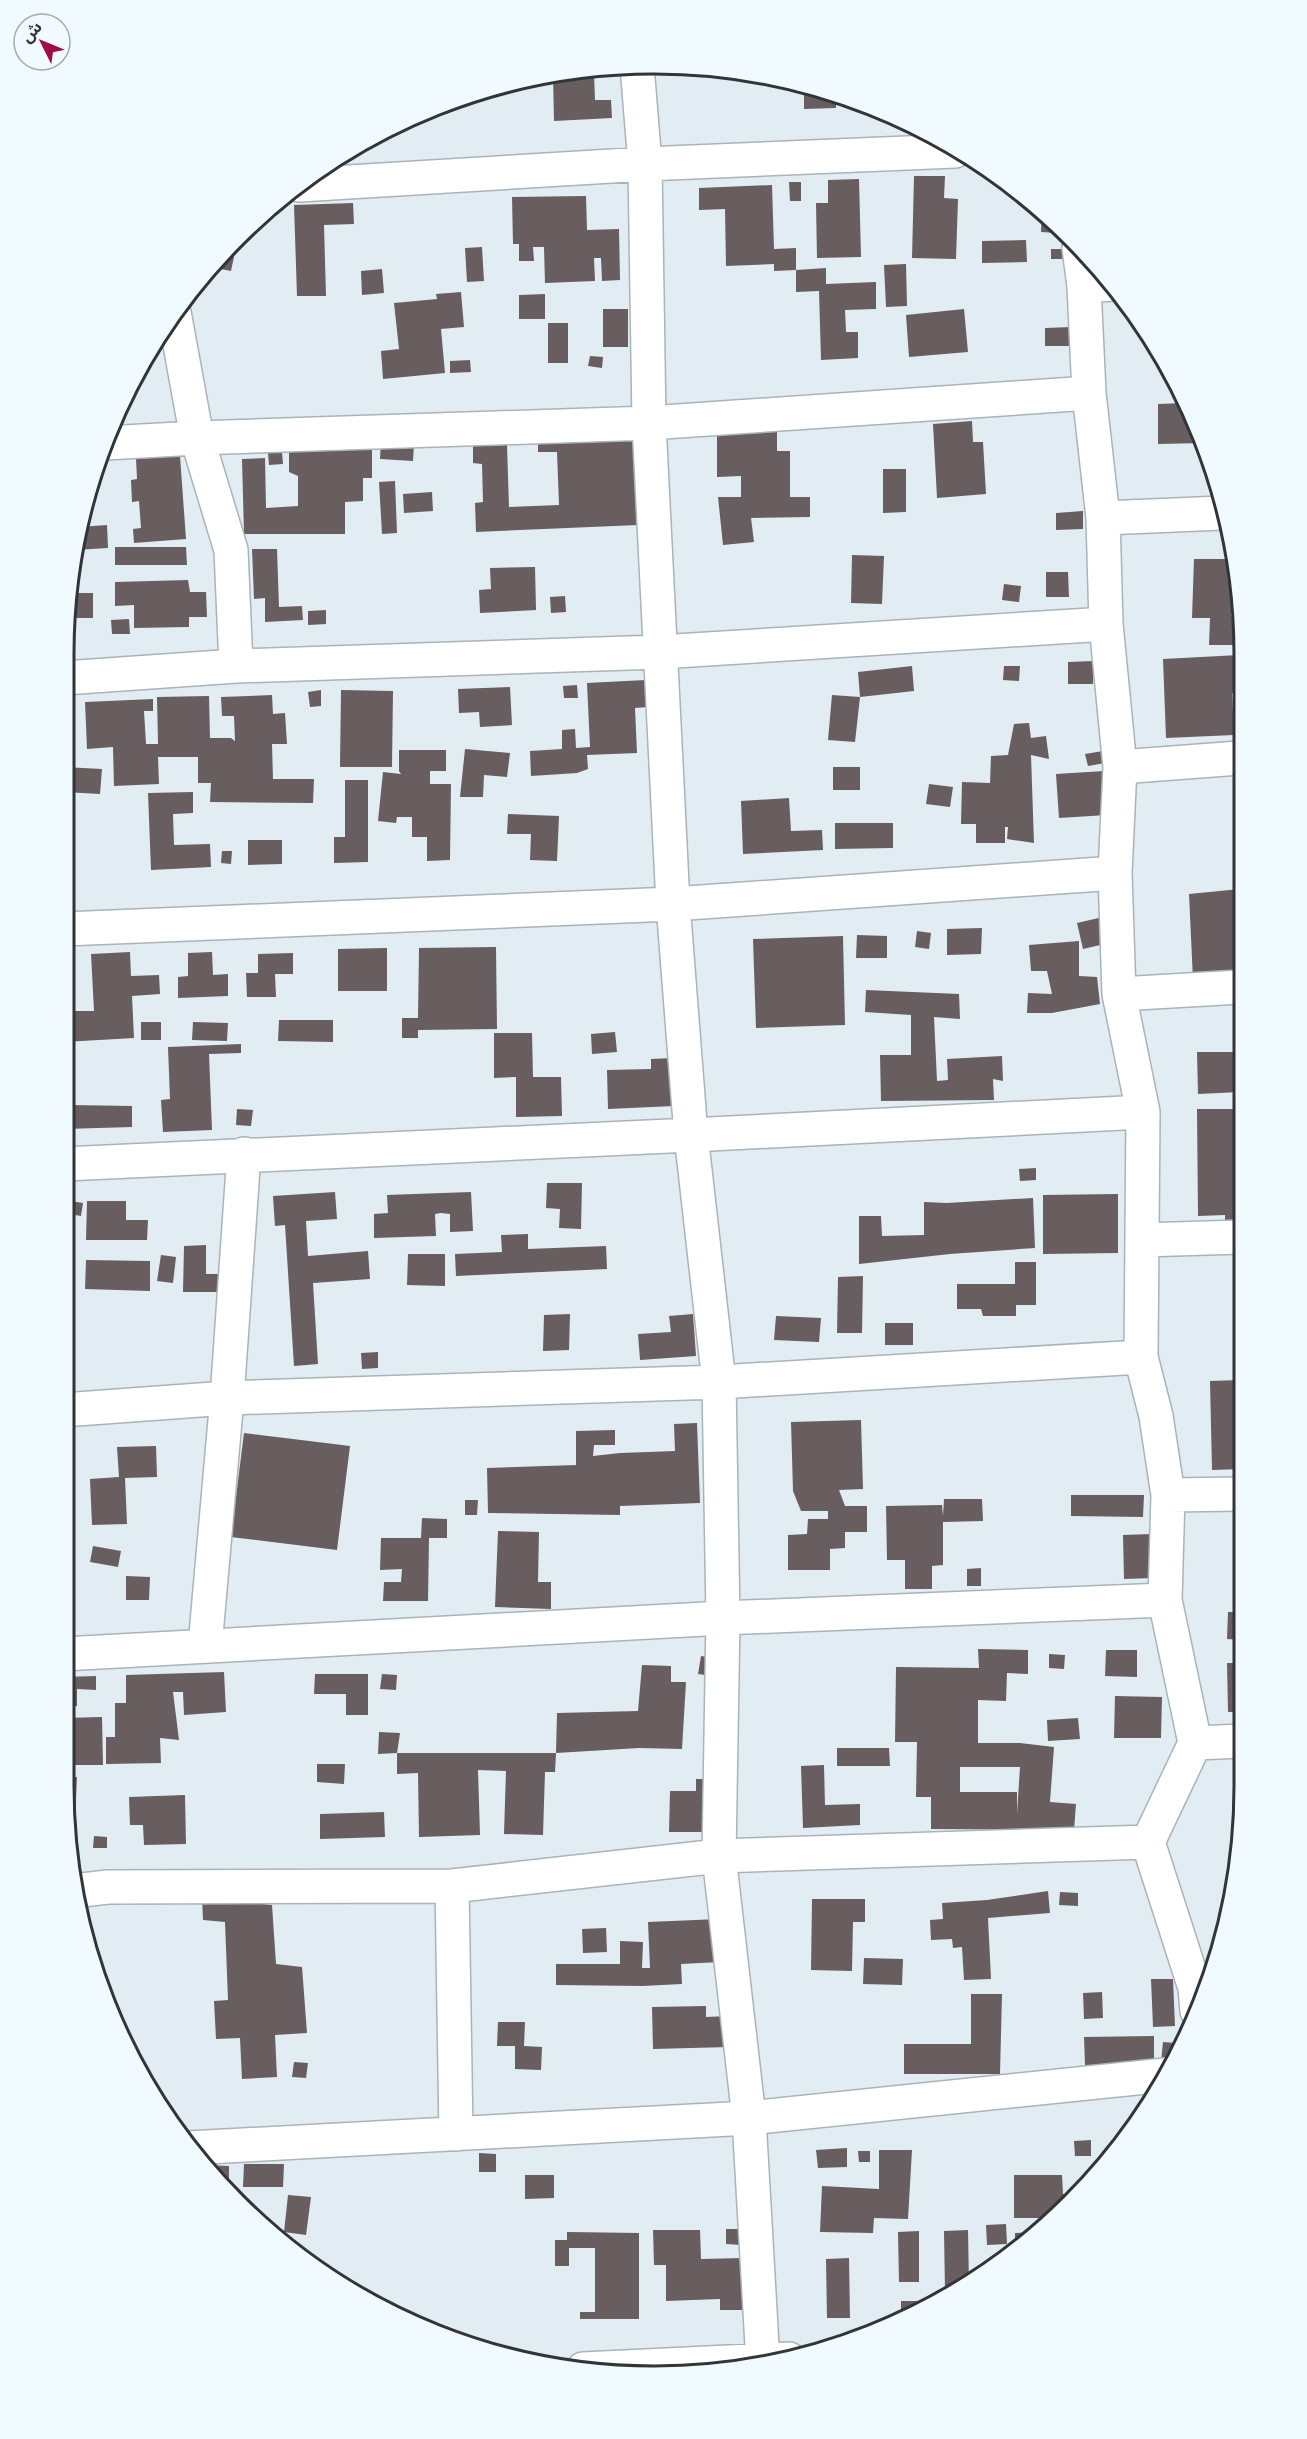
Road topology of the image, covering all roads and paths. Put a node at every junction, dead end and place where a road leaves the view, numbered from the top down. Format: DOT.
graph roads {
  1 [pos="638,74"];
  2 [pos="945,151"];
  3 [pos="645,164"];
  4 [pos="313,184"];
  5 [pos="1098,285"];
  6 [pos="176,324"];
  7 [pos="1089,393"];
  8 [pos="649,423"];
  9 [pos="197,438"];
  10 [pos="114,443"];
  11 [pos="1216,513"];
  12 [pos="1103,518"];
  13 [pos="1106,624"];
  14 [pos="659,652"];
  15 [pos="236,666"];
  16 [pos="74,677"];
  17 [pos="1234,758"];
  18 [pos="1120,767"];
  19 [pos="1115,873"];
  20 [pos="673,904"];
  21 [pos="74,928"];
  22 [pos="1234,987"];
  23 [pos="1119,994"];
  24 [pos="1143,1112"];
  25 [pos="691,1135"];
  26 [pos="244,1154"];
  27 [pos="74,1163"];
  28 [pos="1234,1237"];
  29 [pos="1142,1240"];
  30 [pos="1141,1357"];
  31 [pos="719,1382"];
  32 [pos="227,1398"];
  33 [pos="74,1409"];
  34 [pos="1234,1494"];
  35 [pos="1168,1495"];
  36 [pos="1164,1600"];
  37 [pos="723,1618"];
  38 [pos="205,1646"];
  39 [pos="74,1653"];
  40 [pos="1234,1741"];
  41 [pos="1195,1743"];
  42 [pos="1148,1842"];
  43 [pos="719,1856"];
  44 [pos="452,1886"];
  45 [pos="83,1890"];
  46 [pos="1196,1988"];
  47 [pos="1156,2076"];
  48 [pos="749,2118"];
  49 [pos="456,2134"];
  50 [pos="200,2147"];
  51 [pos="770,2353"];
  1 -- 3 [label="street"];
  2 -- 3 [label="street"];
  3 -- 4 [label="street"];
  3 -- 8 [label="street"];
  5 -- 7 [label="street"];
  6 -- 9 [label="street"];
  7 -- 8 [label="street"];
  7 -- 12 [label="street"];
  8 -- 9 [label="street"];
  8 -- 14 [label="street"];
  9 -- 10 [label="street"];
  9 -- 15 [label="street"];
  11 -- 12 [label="street"];
  12 -- 13 [label="street"];
  13 -- 14 [label="street"];
  13 -- 18 [label="street"];
  14 -- 15 [label="street"];
  14 -- 20 [label="street"];
  15 -- 16 [label="street"];
  17 -- 18 [label="street"];
  18 -- 19 [label="street"];
  19 -- 20 [label="street"];
  19 -- 23 [label="street"];
  20 -- 21 [label="street"];
  20 -- 25 [label="street"];
  22 -- 23 [label="street"];
  23 -- 24 [label="street"];
  24 -- 25 [label="street"];
  24 -- 29 [label="street"];
  25 -- 26 [label="street"];
  25 -- 31 [label="street"];
  26 -- 27 [label="street"];
  26 -- 32 [label="street"];
  28 -- 29 [label="street"];
  29 -- 30 [label="street"];
  30 -- 31 [label="street"];
  30 -- 35 [label="street"];
  31 -- 32 [label="street"];
  31 -- 37 [label="street"];
  32 -- 33 [label="street"];
  32 -- 38 [label="street"];
  34 -- 35 [label="street"];
  35 -- 36 [label="street"];
  36 -- 37 [label="street"];
  36 -- 41 [label="street"];
  37 -- 38 [label="street"];
  37 -- 43 [label="street"];
  38 -- 39 [label="street"];
  40 -- 41 [label="street"];
  41 -- 42 [label="street"];
  42 -- 43 [label="street"];
  42 -- 46 [label="street"];
  43 -- 44 [label="street"];
  43 -- 48 [label="street"];
  44 -- 45 [label="street"];
  44 -- 49 [label="street"];
  47 -- 48 [label="street"];
  48 -- 49 [label="street"];
  48 -- 51 [label="street"];
  49 -- 50 [label="street"];
}
